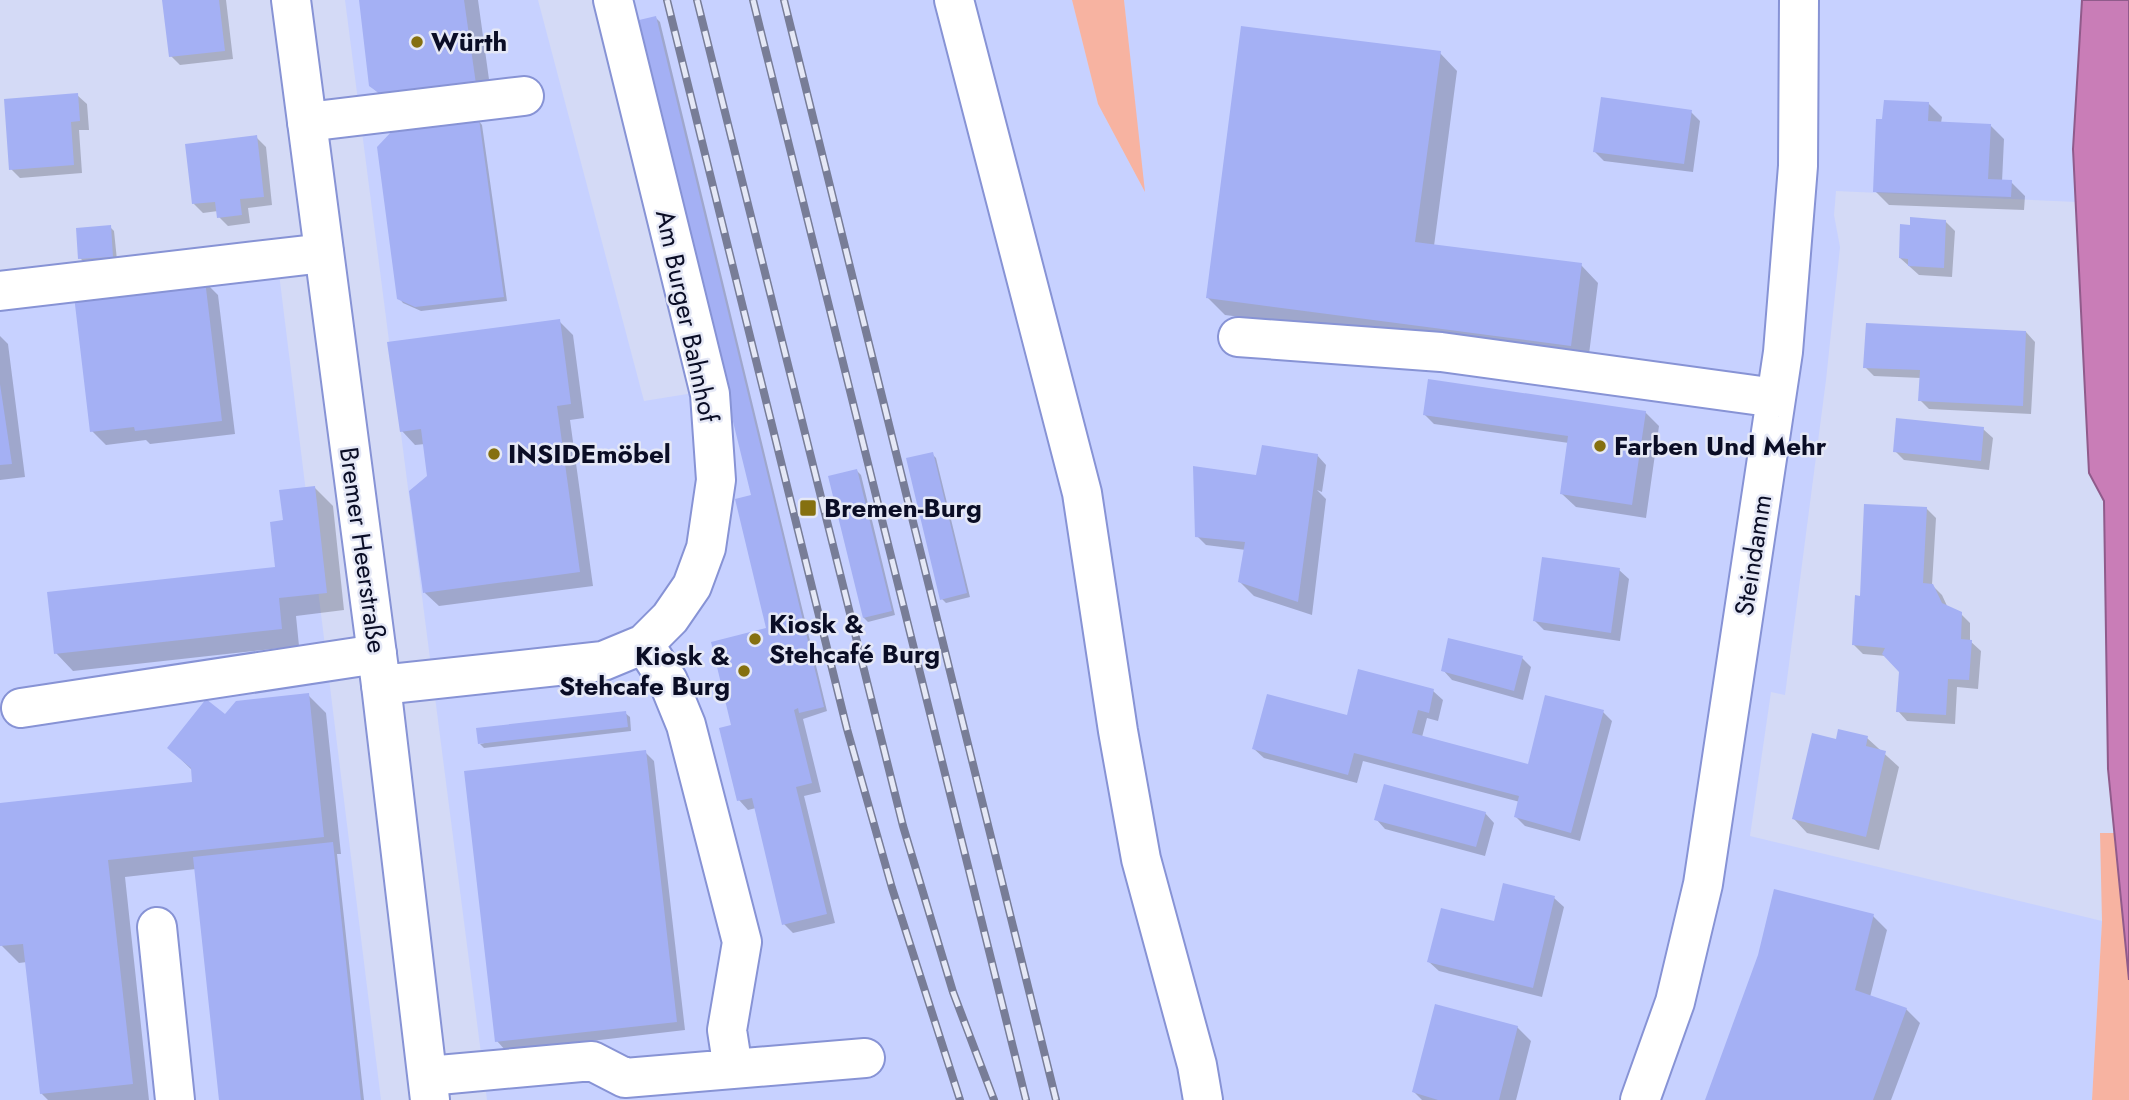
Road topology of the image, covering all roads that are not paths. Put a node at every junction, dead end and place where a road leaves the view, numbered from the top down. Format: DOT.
graph roads {
  1 [pos="291,0"];
  2 [pos="613,0"];
  3 [pos="954,0"];
  4 [pos="1799,0"];
  5 [pos="524,96"];
  6 [pos="307,122"];
  7 [pos="324,253"];
  8 [pos="0,291"];
  9 [pos="1238,337"];
  10 [pos="1776,398"];
  11 [pos="644,644"];
  12 [pos="379,670"];
  13 [pos="21,708"];
  14 [pos="157,927"];
  15 [pos="864,1058"];
  16 [pos="733,1069"];
  17 [pos="429,1088"];
  18 [pos="175,1100"];
  19 [pos="1203,1100"];
  20 [pos="1640,1100"];
  1 -- 6 [label="street, Bremer Heerstraße"];
  2 -- 11 [label="street, Am Burger Bahnhof"];
  3 -- 19 [label="street"];
  4 -- 10 [label="street, Steindamm"];
  5 -- 6 [label="street"];
  6 -- 7 [label="street, Bremer Heerstraße"];
  7 -- 8 [label="street"];
  7 -- 12 [label="street, Bremer Heerstraße"];
  9 -- 10 [label="street"];
  10 -- 20 [label="street, Steindamm"];
  11 -- 12 [label="street, Am Burger Bahnhof"];
  11 -- 16 [label="street"];
  12 -- 13 [label="street, Am Burger Bahnhof"];
  12 -- 17 [label="street, Bremer Heerstraße"];
  14 -- 18 [label="street"];
  15 -- 16 [label="street"];
  16 -- 17 [label="street"];
}
